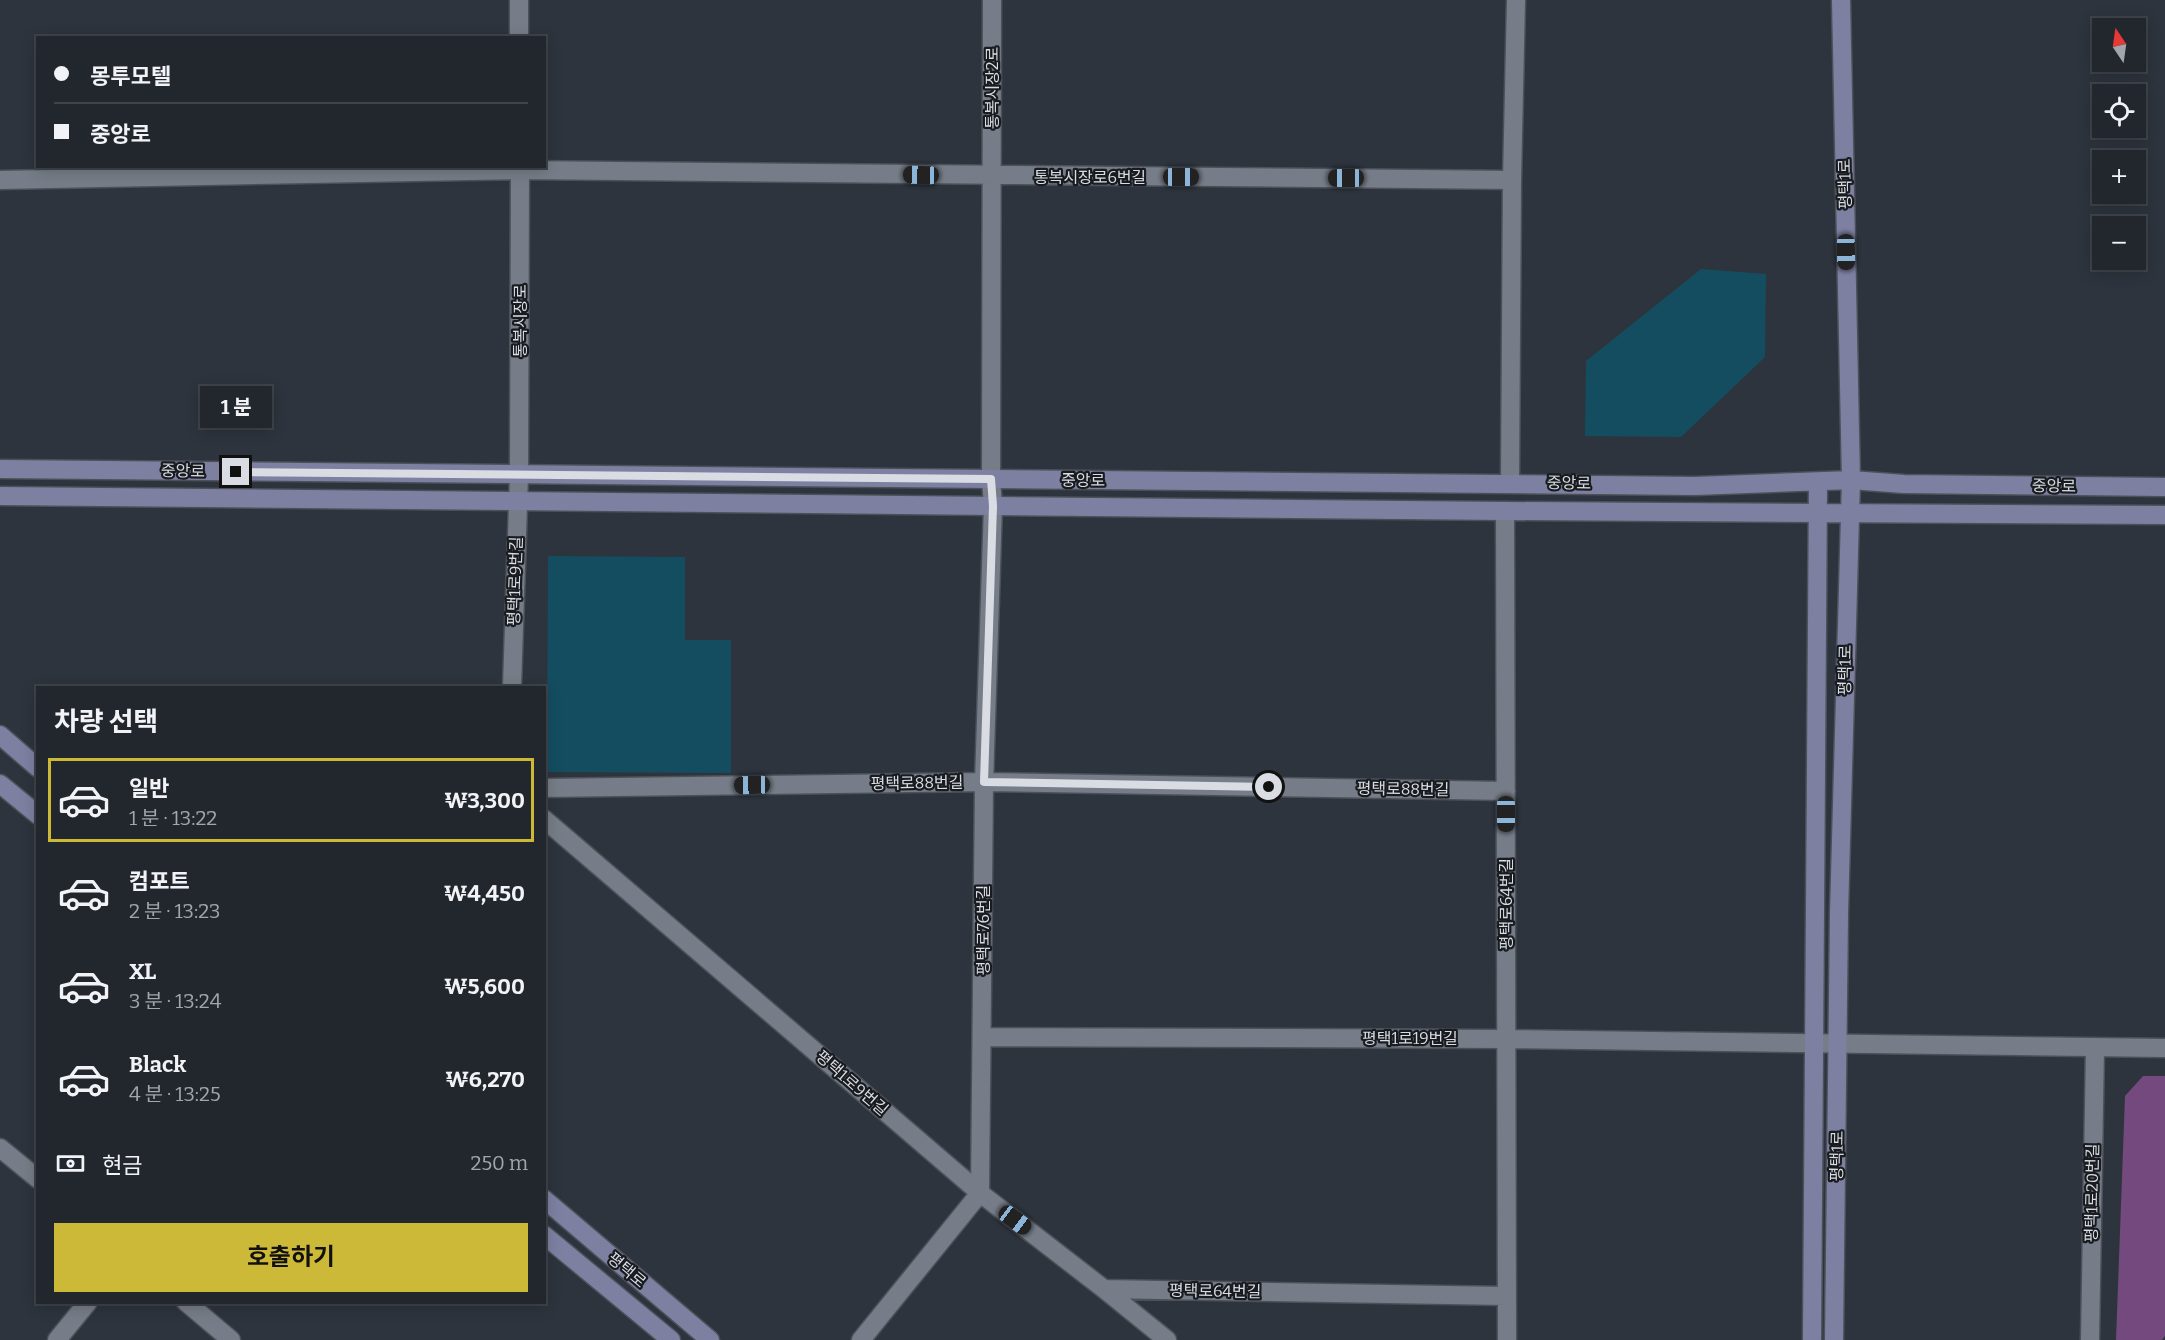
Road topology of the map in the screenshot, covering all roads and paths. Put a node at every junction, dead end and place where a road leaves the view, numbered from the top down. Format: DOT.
graph roads {
  1 [pos="519,0"];
  2 [pos="992,0"];
  3 [pos="1516,0"];
  4 [pos="1841,0"];
  5 [pos="519,36"];
  6 [pos="520,168"];
  7 [pos="992,176"];
  8 [pos="0,180"];
  9 [pos="1512,180"];
  10 [pos="0,469"];
  11 [pos="519,476"];
  12 [pos="991,479"];
  13 [pos="1851,480"];
  14 [pos="1510,482"];
  15 [pos="1818,482"];
  16 [pos="2165,487"];
  17 [pos="0,496"];
  18 [pos="517,501"];
  19 [pos="993,506"];
  20 [pos="1505,511"];
  21 [pos="1818,512"];
  22 [pos="1850,512"];
  23 [pos="2165,515"];
  24 [pos="512,686"];
  25 [pos="0,735"];
  26 [pos="36,766"];
  27 [pos="984,782"];
  28 [pos="0,784"];
  29 [pos="546,788"];
  30 [pos="1506,791"];
  31 [pos="36,813"];
  32 [pos="546,821"];
  33 [pos="982,1037"];
  34 [pos="1506,1039"];
  35 [pos="1815,1042"];
  36 [pos="1839,1042"];
  37 [pos="2095,1047"];
  38 [pos="2165,1048"];
  39 [pos="0,1148"];
  40 [pos="36,1177"];
  41 [pos="980,1193"];
  42 [pos="546,1201"];
  43 [pos="546,1238"];
  44 [pos="1104,1289"];
  45 [pos="1506,1296"];
  46 [pos="86,1304"];
  47 [pos="188,1304"];
  48 [pos="57,1340"];
  49 [pos="231,1340"];
  50 [pos="671,1340"];
  51 [pos="710,1340"];
  52 [pos="861,1340"];
  53 [pos="1167,1340"];
  54 [pos="1507,1340"];
  55 [pos="1812,1340"];
  56 [pos="1834,1340"];
  57 [pos="2090,1340"];
  1 -- 5 [label="street"];
  2 -- 7 [label="street, 통복시장2로"];
  3 -- 9 [label="street"];
  4 -- 13 [label="street, 평택1로"];
  6 -- 7 [label="street, 통복시장로6번길"];
  6 -- 8 [label="street, 통복시장로6번길"];
  6 -- 11 [label="street, 통복시장로"];
  7 -- 9 [label="street, 통복시장로6번길"];
  7 -- 12 [label="street"];
  9 -- 14 [label="street"];
  10 -- 11 [label="street, 중앙로"];
  11 -- 12 [label="street, 중앙로"];
  11 -- 18 [label="street, 평택1로9번길"];
  12 -- 14 [label="street, 중앙로"];
  12 -- 19 [label="street, 평택로76번길"];
  13 -- 15 [label="street, 중앙로"];
  13 -- 16 [label="street, 중앙로"];
  13 -- 22 [label="street, 평택1로"];
  14 -- 15 [label="street, 중앙로"];
  15 -- 21 [label="street"];
  17 -- 18 [label="street, 중앙로"];
  18 -- 19 [label="street, 중앙로"];
  18 -- 24 [label="street, 평택1로9번길"];
  19 -- 20 [label="street, 중앙로"];
  19 -- 27 [label="street, 평택로76번길"];
  20 -- 21 [label="street, 중앙로"];
  20 -- 30 [label="street, 평택로64번길"];
  21 -- 22 [label="street, 중앙로"];
  21 -- 35 [label="street"];
  22 -- 23 [label="street, 중앙로"];
  22 -- 36 [label="street, 평택1로"];
  25 -- 26 [label="street"];
  27 -- 29 [label="street, 평택로88번길"];
  27 -- 30 [label="street, 평택로88번길"];
  27 -- 33 [label="street, 평택로76번길"];
  28 -- 31 [label="street"];
  30 -- 34 [label="street, 평택로64번길"];
  32 -- 41 [label="street, 평택1로9번길"];
  33 -- 34 [label="street, 평택1로19번길"];
  33 -- 41 [label="street, 평택로76번길"];
  34 -- 35 [label="street, 평택1로19번길"];
  34 -- 45 [label="street, 평택로64번길"];
  35 -- 36 [label="street, 평택1로19번길"];
  35 -- 55 [label="street"];
  36 -- 37 [label="street"];
  36 -- 56 [label="street, 평택1로"];
  37 -- 38 [label="street"];
  37 -- 57 [label="street, 평택1로20번길"];
  39 -- 40 [label="street"];
  41 -- 44 [label="street, 평택1로9번길"];
  41 -- 52 [label="street"];
  42 -- 51 [label="street, 평택로"];
  43 -- 50 [label="street, 평택로"];
  44 -- 45 [label="street, 평택로64번길"];
  44 -- 53 [label="street, 평택1로9번길"];
  45 -- 54 [label="street, 평택로64번길"];
  46 -- 48 [label="street"];
  47 -- 49 [label="street"];
}
